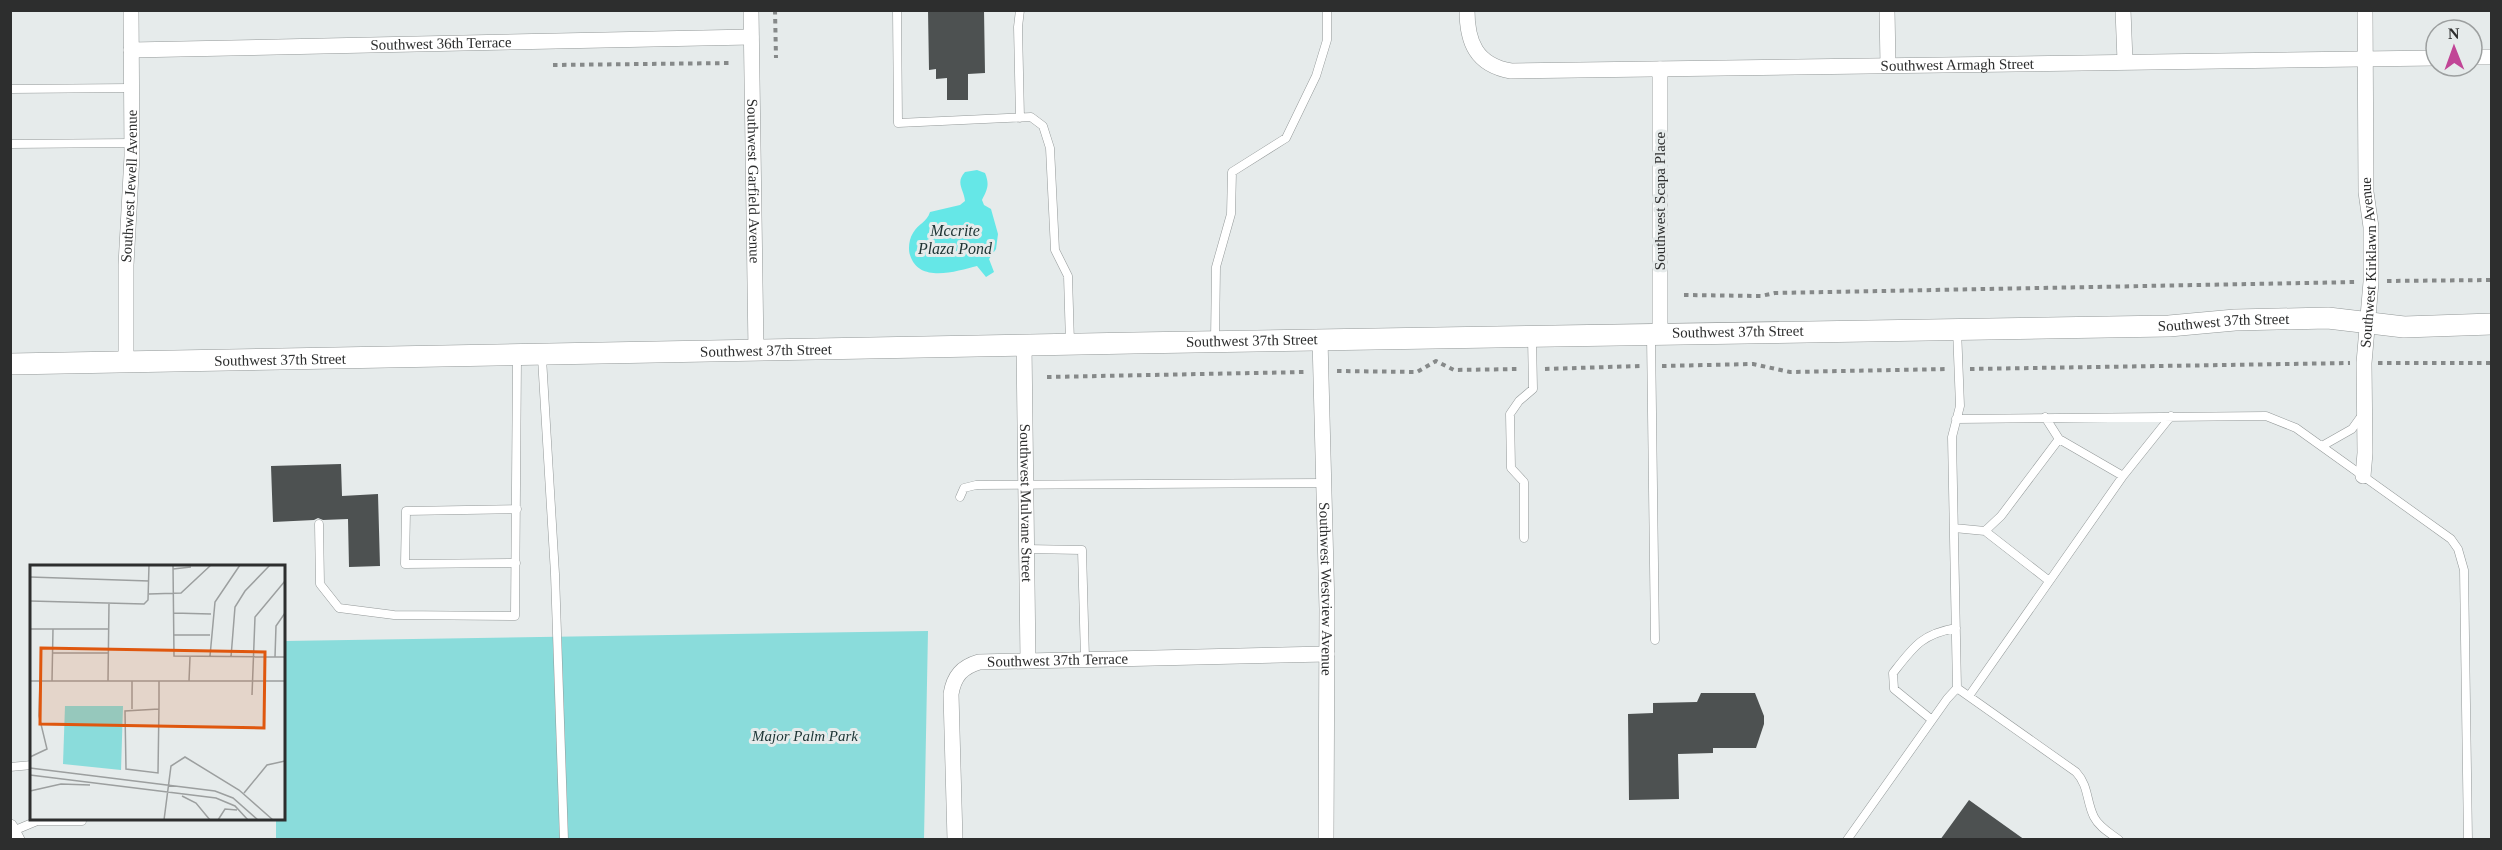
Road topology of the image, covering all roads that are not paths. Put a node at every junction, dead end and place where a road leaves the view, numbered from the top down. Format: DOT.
graph roads {
  1 [pos="131,10"];
  2 [pos="751,10"];
  3 [pos="897,10"];
  4 [pos="1020,10"];
  5 [pos="1327,10"];
  6 [pos="1467,10"];
  7 [pos="1887,10"];
  8 [pos="2123,10"];
  9 [pos="2365,10"];
  10 [pos="751,37"];
  11 [pos="131,50"];
  12 [pos="2424,57"];
  13 [pos="2365,58"];
  14 [pos="2125,61"];
  15 [pos="1888,65"];
  16 [pos="1660,69"];
  17 [pos="131,88"];
  18 [pos="10,89"];
  19 [pos="1020,118"];
  20 [pos="132,143"];
  21 [pos="10,144"];
  22 [pos="2368,322"];
  23 [pos="2492,324"];
  24 [pos="1957,328"];
  25 [pos="1655,334"];
  26 [pos="1532,336"];
  27 [pos="1320,339"];
  28 [pos="1215,341"];
  29 [pos="1070,344"];
  30 [pos="1024,345"];
  31 [pos="756,351"];
  32 [pos="517,356"];
  33 [pos="542,356"];
  34 [pos="126,363"];
  35 [pos="10,364"];
  36 [pos="2365,411"];
  37 [pos="2171,416"];
  38 [pos="2045,417"];
  39 [pos="1956,419"];
  40 [pos="2059,439"];
  41 [pos="2322,446"];
  42 [pos="2123,476"];
  43 [pos="2363,476"];
  44 [pos="1324,483"];
  45 [pos="1026,485"];
  46 [pos="960,497"];
  47 [pos="517,509"];
  48 [pos="320,524"];
  49 [pos="1954,528"];
  50 [pos="1985,531"];
  51 [pos="1524,538"];
  52 [pos="1026,549"];
  53 [pos="516,563"];
  54 [pos="2048,580"];
  55 [pos="1956,628"];
  56 [pos="1655,640"];
  57 [pos="1327,654"];
  58 [pos="1085,659"];
  59 [pos="1028,661"];
  60 [pos="1958,688"];
  61 [pos="1969,696"];
  62 [pos="1932,720"];
  63 [pos="30,765"];
  64 [pos="10,766"];
  65 [pos="82,821"];
  66 [pos="13,833"];
  67 [pos="564,840"];
  68 [pos="955,840"];
  69 [pos="1326,840"];
  70 [pos="1847,840"];
  71 [pos="2119,840"];
  72 [pos="2468,840"];
  1 -- 11 [label="street, Southwest Jewell Avenue"];
  2 -- 10 [label="street, Southwest Garfield Avenue"];
  3 -- 19 [label="lane"];
  4 -- 19 [label="lane"];
  5 -- 28 [label="lane"];
  6 -- 16 [label="street, Southwest Armagh Street"];
  7 -- 15 [label="street"];
  8 -- 14 [label="street"];
  9 -- 13 [label="street, Southwest Kirklawn Avenue"];
  10 -- 11 [label="street, Southwest 36th Terrace"];
  10 -- 31 [label="street, Southwest Garfield Avenue"];
  11 -- 17 [label="street, Southwest Jewell Avenue"];
  12 -- 13 [label="street, Southwest Armagh Street"];
  13 -- 14 [label="street, Southwest Armagh Street"];
  13 -- 22 [label="street, Southwest Kirklawn Avenue"];
  14 -- 15 [label="street, Southwest Armagh Street"];
  15 -- 16 [label="street, Southwest Armagh Street"];
  16 -- 25 [label="street, Southwest Scapa Place"];
  17 -- 18 [label="lane"];
  17 -- 20 [label="street, Southwest Jewell Avenue"];
  19 -- 29 [label="lane"];
  20 -- 21 [label="lane"];
  20 -- 34 [label="street, Southwest Jewell Avenue"];
  22 -- 23 [label="main road, Southwest 37th Street"];
  22 -- 24 [label="main road, Southwest 37th Street"];
  22 -- 36 [label="street, Southwest Kirklawn Avenue"];
  24 -- 25 [label="main road, Southwest 37th Street"];
  24 -- 39 [label="lane"];
  25 -- 26 [label="main road, Southwest 37th Street"];
  25 -- 56 [label="lane"];
  26 -- 27 [label="main road, Southwest 37th Street"];
  26 -- 51 [label="lane"];
  27 -- 28 [label="main road, Southwest 37th Street"];
  27 -- 44 [label="street, Southwest Westview Avenue"];
  28 -- 29 [label="main road, Southwest 37th Street"];
  29 -- 30 [label="main road, Southwest 37th Street"];
  30 -- 31 [label="main road, Southwest 37th Street"];
  30 -- 45 [label="street, Southwest Mulvane Street"];
  31 -- 33 [label="main road, Southwest 37th Street"];
  32 -- 33 [label="main road, Southwest 37th Street"];
  32 -- 34 [label="main road, Southwest 37th Street"];
  32 -- 47 [label="lane"];
  33 -- 67 [label="lane"];
  34 -- 35 [label="main road, Southwest 37th Street"];
  36 -- 41 [label="lane"];
  36 -- 43 [label="street, Southwest Kirklawn Avenue"];
  37 -- 38 [label="lane"];
  37 -- 41 [label="lane"];
  37 -- 42 [label="lane"];
  38 -- 39 [label="lane"];
  38 -- 40 [label="lane"];
  39 -- 49 [label="lane"];
  40 -- 42 [label="lane"];
  40 -- 50 [label="lane"];
  41 -- 43 [label="lane"];
  42 -- 54 [label="lane"];
  43 -- 72 [label="lane"];
  44 -- 45 [label="lane"];
  44 -- 57 [label="street, Southwest Westview Avenue"];
  45 -- 46 [label="lane"];
  45 -- 52 [label="street, Southwest Mulvane Street"];
  47 -- 53 [label="lane"];
  47 -- 53 [label="lane"];
  48 -- 53 [label="lane"];
  49 -- 50 [label="lane"];
  49 -- 55 [label="lane"];
  50 -- 54 [label="lane"];
  52 -- 58 [label="lane"];
  52 -- 59 [label="street, Southwest Mulvane Street"];
  54 -- 61 [label="lane"];
  55 -- 60 [label="lane"];
  55 -- 62 [label="lane"];
  57 -- 58 [label="street, Southwest 37th Terrace"];
  57 -- 69 [label="street, Southwest Westview Avenue"];
  58 -- 59 [label="street, Southwest 37th Terrace"];
  59 -- 68 [label="street, Southwest 37th Terrace"];
  60 -- 61 [label="lane"];
  60 -- 62 [label="lane"];
  61 -- 71 [label="lane"];
  62 -- 70 [label="lane"];
  63 -- 64 [label="lane"];
  65 -- 66 [label="lane"];
}
